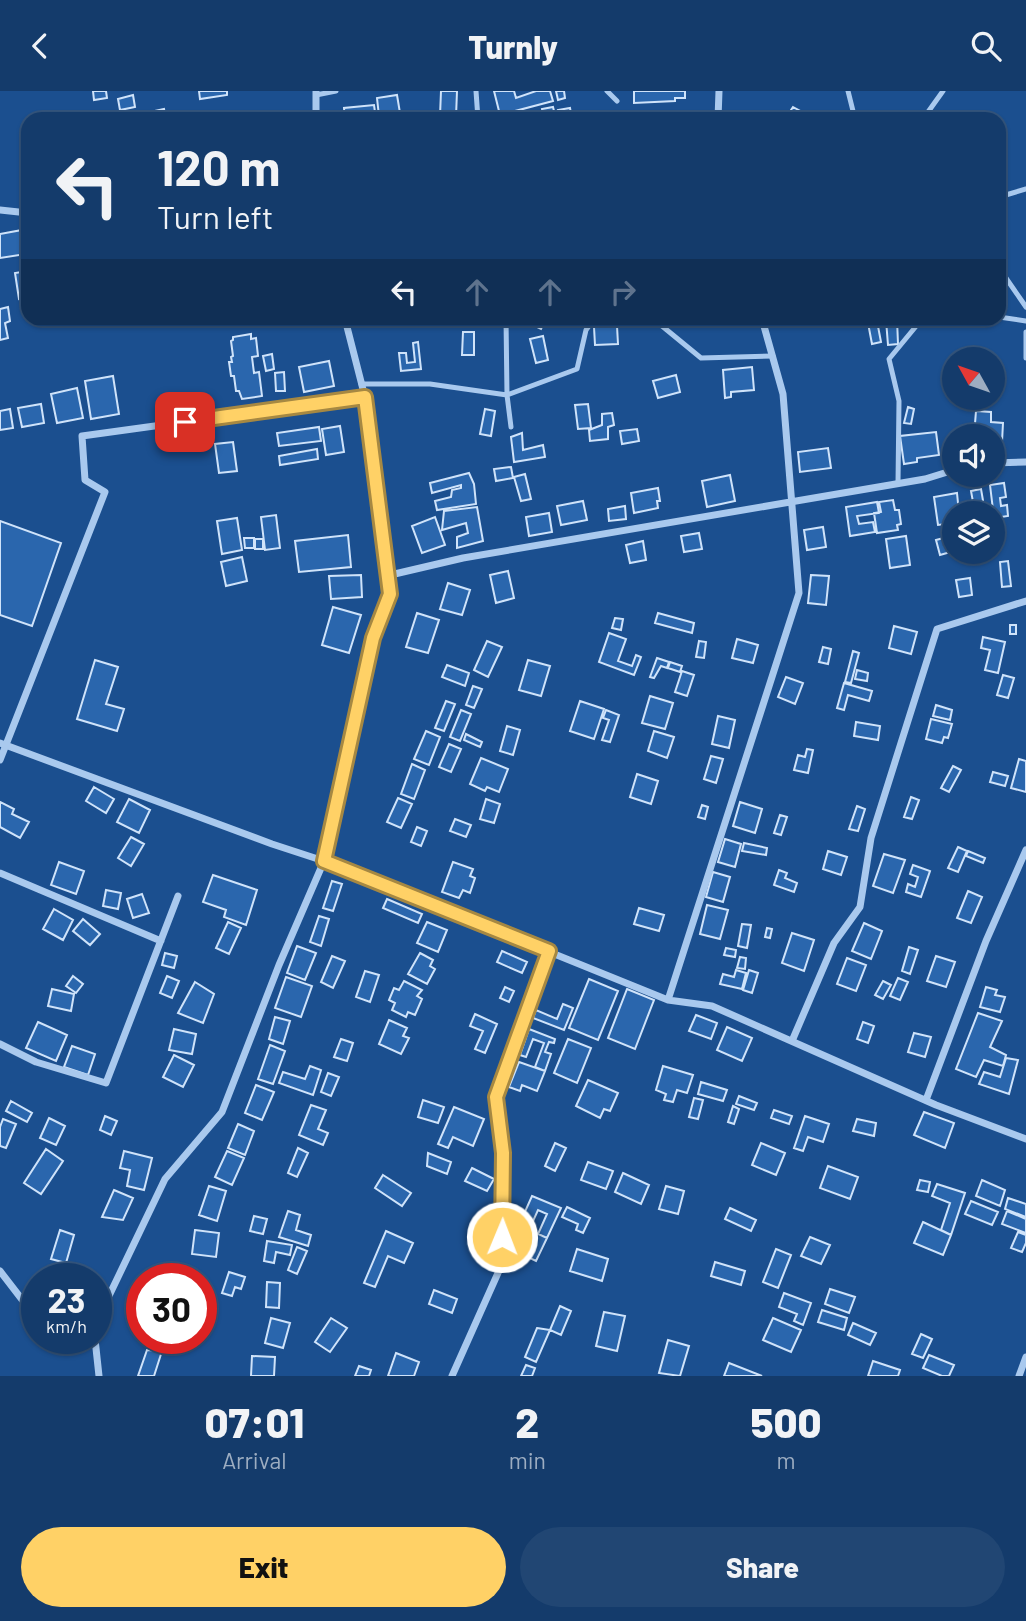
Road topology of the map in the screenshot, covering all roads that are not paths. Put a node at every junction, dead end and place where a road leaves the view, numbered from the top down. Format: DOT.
graph roads {
  1 [pos="337,91"];
  2 [pos="476,91"];
  3 [pos="607,91"];
  4 [pos="719,91"];
  5 [pos="848,91"];
  6 [pos="943,91"];
  7 [pos="316,93"];
  8 [pos="618,101"];
  9 [pos="316,112"];
  10 [pos="478,112"];
  11 [pos="718,112"];
  12 [pos="853,112"];
  13 [pos="928,112"];
  14 [pos="1026,189"];
  15 [pos="1006,195"];
  16 [pos="0,210"];
  17 [pos="21,212"];
  18 [pos="1006,278"];
  19 [pos="1026,307"];
  20 [pos="1006,318"];
  21 [pos="1026,321"];
  22 [pos="347,326"];
  23 [pos="506,326"];
  24 [pos="589,326"];
  25 [pos="662,326"];
  26 [pos="764,326"];
  27 [pos="916,326"];
  28 [pos="1026,332"];
  29 [pos="773,356"];
  30 [pos="1026,358"];
  31 [pos="361,384"];
  32 [pos="507,395"];
  33 [pos="365,397"];
  34 [pos="511,427"];
  35 [pos="1026,462"];
  36 [pos="1005,463"];
  37 [pos="942,473"];
  38 [pos="898,483"];
  39 [pos="791,501"];
  40 [pos="386,576"];
  41 [pos="1026,601"];
  42 [pos="3,744"];
  43 [pos="0,759"];
  44 [pos="1026,850"];
  45 [pos="324,861"];
  46 [pos="0,873"];
  47 [pos="178,896"];
  48 [pos="161,941"];
  49 [pos="549,951"];
  50 [pos="668,1000"];
  51 [pos="792,1041"];
  52 [pos="0,1044"];
  53 [pos="926,1100"];
  54 [pos="1026,1139"];
  55 [pos="0,1271"];
  56 [pos="112,1290"];
  57 [pos="21,1298"];
  58 [pos="97,1354"];
  59 [pos="1026,1357"];
  60 [pos="99,1376"];
  61 [pos="452,1376"];
  62 [pos="1019,1376"];
  1 -- 7 [label="lane"];
  2 -- 10 [label="lane"];
  3 -- 8 [label="lane"];
  4 -- 11 [label="street"];
  5 -- 12 [label="lane"];
  6 -- 13 [label="lane"];
  7 -- 9 [label="street"];
  14 -- 15 [label="lane"];
  16 -- 17 [label="street"];
  18 -- 19 [label="lane"];
  20 -- 21 [label="lane"];
  22 -- 31 [label="street"];
  23 -- 32 [label="lane"];
  24 -- 32 [label="lane"];
  25 -- 29 [label="lane"];
  26 -- 29 [label="street"];
  27 -- 38 [label="lane"];
  28 -- 30 [label="lane"];
  29 -- 39 [label="street"];
  31 -- 32 [label="lane"];
  31 -- 33 [label="street"];
  32 -- 34 [label="lane"];
  33 -- 40 [label="street"];
  33 -- 42 [label="street"];
  35 -- 36 [label="street"];
  37 -- 38 [label="street"];
  38 -- 39 [label="street"];
  39 -- 40 [label="street"];
  39 -- 50 [label="street"];
  40 -- 45 [label="street"];
  41 -- 51 [label="street"];
  42 -- 43 [label="street"];
  42 -- 45 [label="street"];
  44 -- 53 [label="street"];
  45 -- 49 [label="street"];
  45 -- 56 [label="street"];
  46 -- 48 [label="street"];
  47 -- 48 [label="street"];
  48 -- 52 [label="street"];
  49 -- 50 [label="street"];
  49 -- 61 [label="street"];
  50 -- 51 [label="street"];
  51 -- 53 [label="street"];
  53 -- 54 [label="street"];
  55 -- 57 [label="street"];
  58 -- 60 [label="street"];
  59 -- 62 [label="street"];
}
